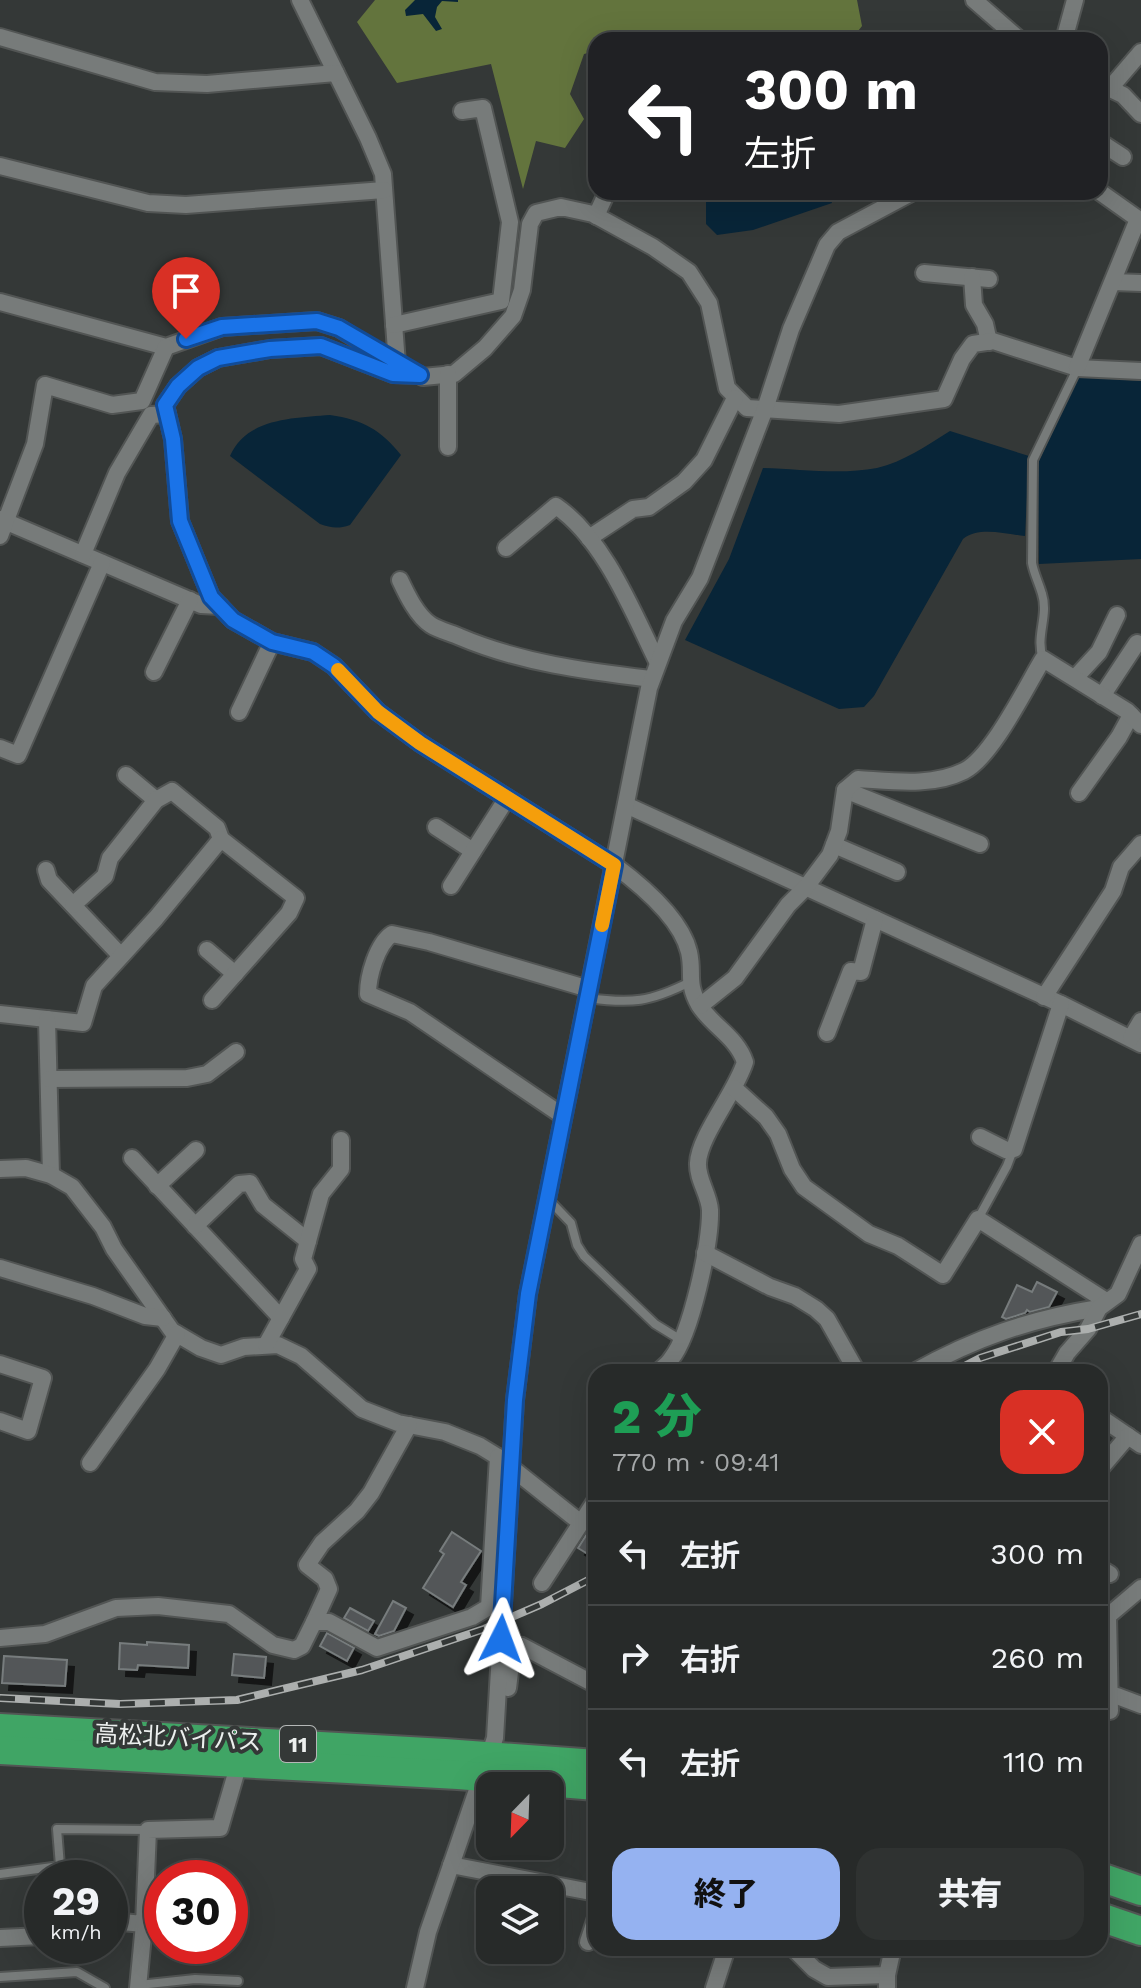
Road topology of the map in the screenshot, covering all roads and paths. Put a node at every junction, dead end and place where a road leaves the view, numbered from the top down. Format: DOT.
graph roads {
  1 [pos="300,0"];
  2 [pos="974,0"];
  3 [pos="1075,0"];
  4 [pos="1011,32"];
  5 [pos="1066,32"];
  6 [pos="0,37"];
  7 [pos="1141,52"];
  8 [pos="336,73"];
  9 [pos="1108,83"];
  10 [pos="1108,86"];
  11 [pos="462,111"];
  12 [pos="1141,114"];
  13 [pos="1108,147"];
  14 [pos="1123,157"];
  15 [pos="0,166"];
  16 [pos="384,190"];
  17 [pos="1108,198"];
  18 [pos="603,200"];
  19 [pos="898,200"];
  20 [pos="596,216"];
  21 [pos="924,273"];
  22 [pos="972,277"];
  23 [pos="989,279"];
  24 [pos="1113,282"];
  25 [pos="1141,283"];
  26 [pos="0,302"];
  27 [pos="394,325"];
  28 [pos="989,342"];
  29 [pos="166,347"];
  30 [pos="397,364"];
  31 [pos="1077,368"];
  32 [pos="1141,371"];
  33 [pos="448,374"];
  34 [pos="420,375"];
  35 [pos="735,398"];
  36 [pos="765,409"];
  37 [pos="167,414"];
  38 [pos="448,447"];
  39 [pos="2,525"];
  40 [pos="589,538"];
  41 [pos="506,548"];
  42 [pos="83,554"];
  43 [pos="102,563"];
  44 [pos="400,580"];
  45 [pos="190,600"];
  46 [pos="220,606"];
  47 [pos="1117,615"];
  48 [pos="272,642"];
  49 [pos="1137,643"];
  50 [pos="1043,659"];
  51 [pos="657,661"];
  52 [pos="154,672"];
  53 [pos="1075,678"];
  54 [pos="651,679"];
  55 [pos="1102,696"];
  56 [pos="239,712"];
  57 [pos="1136,720"];
  58 [pos="0,748"];
  59 [pos="126,775"];
  60 [pos="845,790"];
  61 [pos="1079,793"];
  62 [pos="507,798"];
  63 [pos="156,800"];
  64 [pos="626,805"];
  65 [pos="436,827"];
  66 [pos="221,839"];
  67 [pos="980,844"];
  68 [pos="1141,844"];
  69 [pos="834,845"];
  70 [pos="473,851"];
  71 [pos="614,865"];
  72 [pos="46,870"];
  73 [pos="897,872"];
  74 [pos="451,886"];
  75 [pos="806,887"];
  76 [pos="73,905"];
  77 [pos="875,919"];
  78 [pos="207,950"];
  79 [pos="121,956"];
  80 [pos="235,974"];
  81 [pos="690,982"];
  82 [pos="588,993"];
  83 [pos="1044,997"];
  84 [pos="212,1000"];
  85 [pos="1061,1004"];
  86 [pos="700,1006"];
  87 [pos="0,1014"];
  88 [pos="47,1019"];
  89 [pos="1141,1021"];
  90 [pos="827,1033"];
  91 [pos="1136,1041"];
  92 [pos="236,1052"];
  93 [pos="49,1079"];
  94 [pos="734,1088"];
  95 [pos="563,1116"];
  96 [pos="980,1137"];
  97 [pos="341,1140"];
  98 [pos="1014,1149"];
  99 [pos="196,1150"];
  100 [pos="132,1158"];
  101 [pos="0,1169"];
  102 [pos="51,1175"];
  103 [pos="157,1186"];
  104 [pos="547,1198"];
  105 [pos="978,1219"];
  106 [pos="195,1226"];
  107 [pos="308,1241"];
  108 [pos="1141,1244"];
  109 [pos="705,1253"];
  110 [pos="0,1268"];
  111 [pos="1102,1304"];
  112 [pos="163,1318"];
  113 [pos="281,1318"];
  114 [pos="177,1334"];
  115 [pos="681,1340"];
  116 [pos="266,1345"];
  117 [pos="0,1364"];
  118 [pos="667,1364"];
  119 [pos="852,1364"];
  120 [pos="929,1364"];
  121 [pos="1061,1364"];
  122 [pos="0,1421"];
  123 [pos="1108,1423"];
  124 [pos="409,1425"];
  125 [pos="1134,1441"];
  126 [pos="1108,1462"];
  127 [pos="90,1463"];
  128 [pos="505,1463"];
  129 [pos="588,1512"];
  130 [pos="581,1523"];
  131 [pos="542,1583"];
  132 [pos="1141,1588"];
  133 [pos="1108,1616"];
  134 [pos="314,1622"];
  135 [pos="0,1638"];
  136 [pos="588,1681"];
  137 [pos="1108,1700"];
  138 [pos="1141,1705"];
  139 [pos="0,1728"];
  140 [pos="0,1750"];
  141 [pos="488,1757"];
  142 [pos="239,1763"];
  143 [pos="588,1763"];
  144 [pos="588,1784"];
  145 [pos="148,1830"];
  146 [pos="147,1860"];
  147 [pos="451,1865"];
  148 [pos="0,1874"];
  149 [pos="500,1876"];
  150 [pos="1108,1880"];
  151 [pos="564,1889"];
  152 [pos="1141,1891"];
  153 [pos="588,1892"];
  154 [pos="1108,1920"];
  155 [pos="128,1923"];
  156 [pos="144,1924"];
  157 [pos="1141,1931"];
  158 [pos="24,1937"];
  159 [pos="0,1938"];
  160 [pos="724,1956"];
  161 [pos="801,1956"];
  162 [pos="892,1956"];
  163 [pos="0,1977"];
  164 [pos="238,1981"];
  165 [pos="887,1982"];
  166 [pos="139,1986"];
  167 [pos="105,1988"];
  168 [pos="415,1988"];
  169 [pos="714,1988"];
  1 -- 8 [label="street"];
  2 -- 4 [label="street"];
  3 -- 5 [label="street"];
  6 -- 8 [label="street"];
  7 -- 9 [label="street"];
  8 -- 16 [label="street"];
  10 -- 12 [label="street"];
  11 -- 27 [label="street"];
  13 -- 14 [label="street"];
  15 -- 16 [label="street"];
  16 -- 27 [label="street"];
  17 -- 24 [label="street"];
  18 -- 20 [label="street"];
  19 -- 36 [label="street"];
  20 -- 33 [label="street"];
  20 -- 35 [label="street"];
  21 -- 22 [label="street"];
  22 -- 23 [label="street"];
  22 -- 28 [label="street"];
  24 -- 25 [label="street"];
  24 -- 31 [label="street"];
  26 -- 29 [label="street"];
  27 -- 30 [label="street"];
  28 -- 31 [label="street"];
  28 -- 36 [label="street"];
  29 -- 30 [label="street"];
  29 -- 39 [label="street"];
  30 -- 34 [label="street"];
  31 -- 32 [label="street"];
  31 -- 50 [label="lane"];
  33 -- 34 [label="street"];
  33 -- 38 [label="street"];
  34 -- 37 [label="street"];
  35 -- 36 [label="street"];
  35 -- 40 [label="street"];
  36 -- 51 [label="street"];
  37 -- 42 [label="street"];
  37 -- 46 [label="street"];
  39 -- 42 [label="street"];
  40 -- 41 [label="street"];
  40 -- 51 [label="street"];
  42 -- 43 [label="street"];
  43 -- 45 [label="street"];
  43 -- 58 [label="street"];
  44 -- 54 [label="street"];
  45 -- 46 [label="street"];
  45 -- 52 [label="street"];
  46 -- 48 [label="street"];
  47 -- 53 [label="street"];
  48 -- 56 [label="street"];
  48 -- 62 [label="street"];
  49 -- 55 [label="street"];
  50 -- 53 [label="street"];
  50 -- 60 [label="street"];
  51 -- 54 [label="street"];
  53 -- 55 [label="street"];
  54 -- 64 [label="street"];
  55 -- 57 [label="street"];
  57 -- 61 [label="street"];
  59 -- 63 [label="street"];
  60 -- 67 [label="street"];
  60 -- 69 [label="street"];
  62 -- 70 [label="street"];
  62 -- 71 [label="street"];
  63 -- 66 [label="street"];
  63 -- 76 [label="street"];
  64 -- 71 [label="street"];
  64 -- 75 [label="street"];
  65 -- 70 [label="street"];
  66 -- 79 [label="street"];
  66 -- 80 [label="street"];
  68 -- 83 [label="street"];
  69 -- 73 [label="street"];
  69 -- 75 [label="street"];
  70 -- 74 [label="street"];
  71 -- 81 [label="street"];
  71 -- 82 [label="street"];
  72 -- 76 [label="street"];
  75 -- 77 [label="street"];
  75 -- 86 [label="street"];
  76 -- 79 [label="street"];
  77 -- 83 [label="street"];
  77 -- 90 [label="street"];
  78 -- 80 [label="street"];
  79 -- 88 [label="street"];
  80 -- 84 [label="street"];
  81 -- 82 [label="lane"];
  81 -- 86 [label="street"];
  82 -- 95 [label="street"];
  82 -- 95 [label="street"];
  83 -- 85 [label="street"];
  85 -- 91 [label="street"];
  85 -- 98 [label="street"];
  86 -- 94 [label="street"];
  87 -- 88 [label="street"];
  88 -- 93 [label="street"];
  89 -- 91 [label="street"];
  92 -- 93 [label="street"];
  93 -- 102 [label="street"];
  94 -- 105 [label="street"];
  94 -- 109 [label="street"];
  95 -- 104 [label="street"];
  96 -- 98 [label="street"];
  97 -- 107 [label="street"];
  98 -- 105 [label="lane"];
  99 -- 103 [label="street"];
  100 -- 103 [label="street"];
  101 -- 102 [label="street"];
  102 -- 112 [label="street"];
  103 -- 106 [label="street"];
  104 -- 115 [label="lane"];
  104 -- 128 [label="street"];
  105 -- 111 [label="street"];
  106 -- 107 [label="street"];
  106 -- 113 [label="street"];
  107 -- 113 [label="street"];
  108 -- 111 [label="street"];
  109 -- 115 [label="street"];
  109 -- 119 [label="street"];
  110 -- 112 [label="street"];
  111 -- 120 [label="street"];
  111 -- 121 [label="street"];
  112 -- 114 [label="street"];
  113 -- 116 [label="street"];
  114 -- 116 [label="street"];
  114 -- 127 [label="street"];
  115 -- 118 [label="street"];
  116 -- 124 [label="street"];
  117 -- 122 [label="street"];
  123 -- 125 [label="street"];
  124 -- 128 [label="street"];
  124 -- 134 [label="street"];
  125 -- 126 [label="street"];
  128 -- 130 [label="street"];
  128 -- 134 [label="street"];
  128 -- 141 [label="street"];
  129 -- 130 [label="street"];
  130 -- 131 [label="street"];
  132 -- 133 [label="street"];
  134 -- 135 [label="street"];
  136 -- 141 [label="street"];
  137 -- 138 [label="street"];
  139 -- 141 [label="highway, 高松北バイパス / 11"];
  140 -- 142 [label="highway, 高松北バイパス / 11"];
  141 -- 142 [label="highway, 高松北バイパス / 11"];
  141 -- 143 [label="highway, 高松北バイパス / 11"];
  141 -- 144 [label="highway, 高松北バイパス / 11"];
  141 -- 147 [label="street"];
  142 -- 145 [label="street"];
  145 -- 146 [label="street"];
  145 -- 148 [label="lane"];
  147 -- 149 [label="street"];
  147 -- 168 [label="street"];
  150 -- 152 [label="highway"];
  151 -- 153 [label="street"];
  154 -- 157 [label="highway"];
  155 -- 156 [label="street"];
  156 -- 166 [label="street"];
  158 -- 159 [label="street"];
  160 -- 169 [label="street"];
  161 -- 165 [label="street"];
  162 -- 165 [label="street"];
  163 -- 167 [label="lane"];
  164 -- 166 [label="lane"];
}
